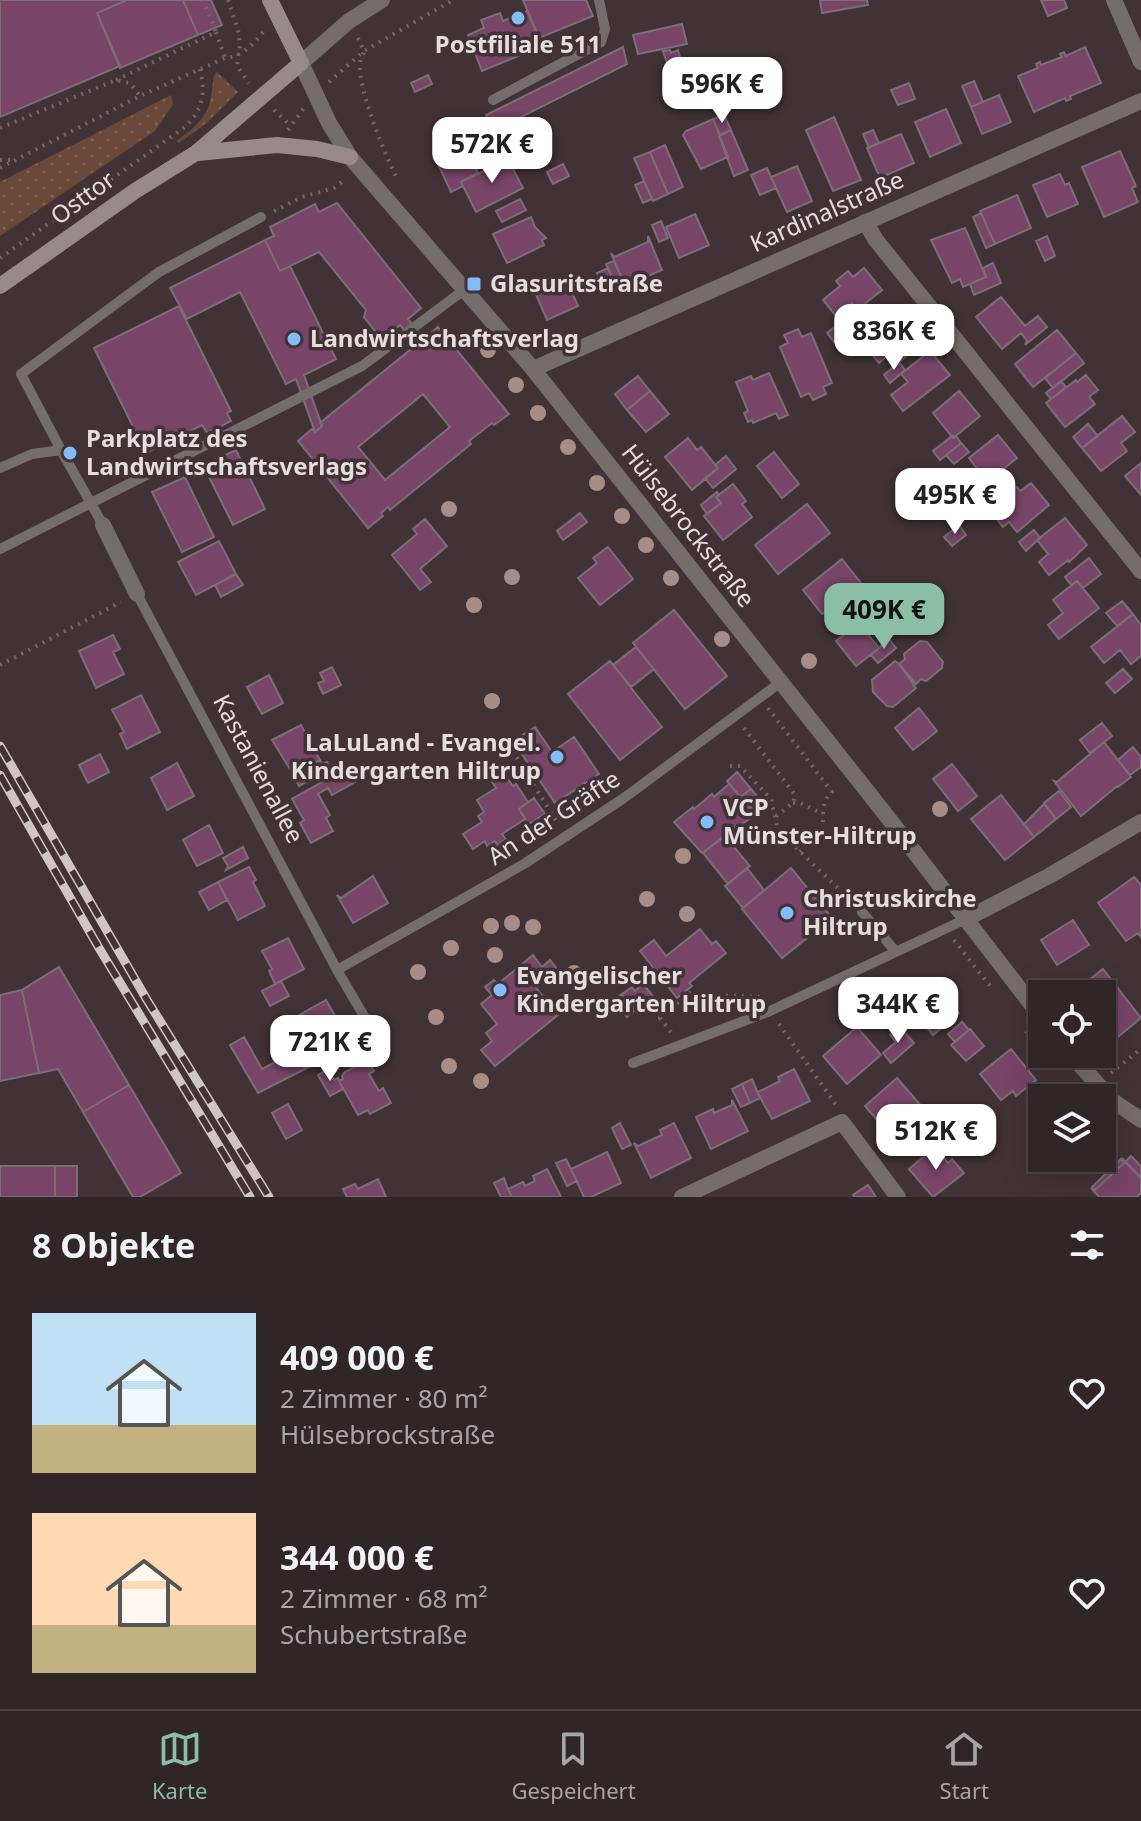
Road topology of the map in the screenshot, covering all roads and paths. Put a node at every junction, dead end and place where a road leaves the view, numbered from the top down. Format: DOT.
graph roads {
  1 [pos="203,0"];
  2 [pos="228,0"];
  3 [pos="270,0"];
  4 [pos="382,0"];
  5 [pos="453,0"];
  6 [pos="599,0"];
  7 [pos="1114,0"];
  8 [pos="278,17"];
  9 [pos="216,32"];
  10 [pos="364,51"];
  11 [pos="237,57"];
  12 [pos="225,58"];
  13 [pos="1141,62"];
  14 [pos="301,63"];
  15 [pos="200,69"];
  16 [pos="243,77"];
  17 [pos="116,80"];
  18 [pos="315,93"];
  19 [pos="140,96"];
  20 [pos="493,100"];
  21 [pos="1141,101"];
  22 [pos="279,114"];
  23 [pos="290,125"];
  24 [pos="0,128"];
  25 [pos="196,153"];
  26 [pos="350,157"];
  27 [pos="0,160"];
  28 [pos="15,160"];
  29 [pos="0,168"];
  30 [pos="344,180"];
  31 [pos="403,190"];
  32 [pos="261,217"];
  33 [pos="865,222"];
  34 [pos="0,258"];
  35 [pos="0,286"];
  36 [pos="464,290"];
  37 [pos="533,369"];
  38 [pos="61,450"];
  39 [pos="0,468"];
  40 [pos="91,502"];
  41 [pos="103,525"];
  42 [pos="0,549"];
  43 [pos="1141,571"];
  44 [pos="137,594"];
  45 [pos="0,665"];
  46 [pos="781,682"];
  47 [pos="760,697"];
  48 [pos="735,716"];
  49 [pos="504,737"];
  50 [pos="730,766"];
  51 [pos="793,803"];
  52 [pos="823,814"];
  53 [pos="775,817"];
  54 [pos="1141,822"];
  55 [pos="565,837"];
  56 [pos="800,852"];
  57 [pos="862,912"];
  58 [pos="966,919"];
  59 [pos="896,952"];
  60 [pos="337,970"];
  61 [pos="1028,1000"];
  62 [pos="770,1011"];
  63 [pos="374,1033"];
  64 [pos="681,1045"];
  65 [pos="1141,1049"];
  66 [pos="633,1063"];
  67 [pos="1082,1068"];
  68 [pos="1096,1084"];
  69 [pos="1116,1103"];
  70 [pos="1141,1120"];
  71 [pos="842,1122"];
  72 [pos="682,1197"];
  73 [pos="898,1197"];
  1 -- 9 [label="path"];
  2 -- 11 [label="path"];
  3 -- 8 [label="main road"];
  4 -- 14 [label="street"];
  5 -- 10 [label="path"];
  6 -- 20 [label="lane"];
  7 -- 13 [label="street"];
  8 -- 11 [label="path"];
  8 -- 14 [label="main road"];
  9 -- 12 [label="path"];
  9 -- 17 [label="path"];
  10 -- 18 [label="path"];
  10 -- 31 [label="path"];
  11 -- 12 [label="path"];
  11 -- 16 [label="path"];
  12 -- 15 [label="path"];
  14 -- 18 [label="street, Hülsebrockstraße"];
  14 -- 25 [label="main road, Osttor"];
  15 -- 19 [label="path"];
  15 -- 34 [label="path"];
  17 -- 19 [label="path"];
  17 -- 24 [label="path"];
  18 -- 26 [label="street, Hülsebrockstraße"];
  19 -- 28 [label="path"];
  21 -- 33 [label="street, Kardinalstraße"];
  22 -- 23 [label="path"];
  25 -- 26 [label="main road, Osttor"];
  25 -- 35 [label="main road, Osttor"];
  26 -- 36 [label="street, Hülsebrockstraße"];
  27 -- 28 [label="path"];
  28 -- 29 [label="path"];
  30 -- 32 [label="path"];
  32 -- 38 [label="lane"];
  33 -- 37 [label="street, Kardinalstraße"];
  33 -- 43 [label="street"];
  36 -- 37 [label="street, Hülsebrockstraße"];
  36 -- 40 [label="lane"];
  37 -- 46 [label="street, Hülsebrockstraße"];
  38 -- 39 [label="lane"];
  38 -- 40 [label="lane"];
  40 -- 41 [label="lane"];
  40 -- 42 [label="lane"];
  41 -- 44 [label="street, Kastanienallee"];
  44 -- 45 [label="path"];
  44 -- 60 [label="lane, Kastanienallee"];
  46 -- 47 [label="lane, An der Gräfte"];
  46 -- 58 [label="street, Hülsebrockstraße"];
  47 -- 48 [label="lane, An der Gräfte"];
  47 -- 52 [label="path"];
  48 -- 51 [label="path"];
  48 -- 55 [label="lane, An der Gräfte"];
  49 -- 55 [label="path"];
  50 -- 53 [label="path"];
  51 -- 52 [label="path"];
  51 -- 53 [label="path"];
  52 -- 56 [label="path"];
  53 -- 56 [label="path"];
  54 -- 58 [label="street"];
  55 -- 60 [label="lane, An der Gräfte"];
  56 -- 57 [label="path"];
  57 -- 59 [label="lane"];
  58 -- 59 [label="lane"];
  58 -- 61 [label="street, Hülsebrockstraße"];
  59 -- 62 [label="lane"];
  60 -- 63 [label="lane, Kastanienallee"];
  62 -- 64 [label="lane"];
  62 -- 64 [label="path"];
  62 -- 71 [label="path"];
  64 -- 66 [label="lane"];
  65 -- 68 [label="path"];
  67 -- 68 [label="street"];
  69 -- 70 [label="street"];
  71 -- 72 [label="street"];
  71 -- 73 [label="street"];
}
